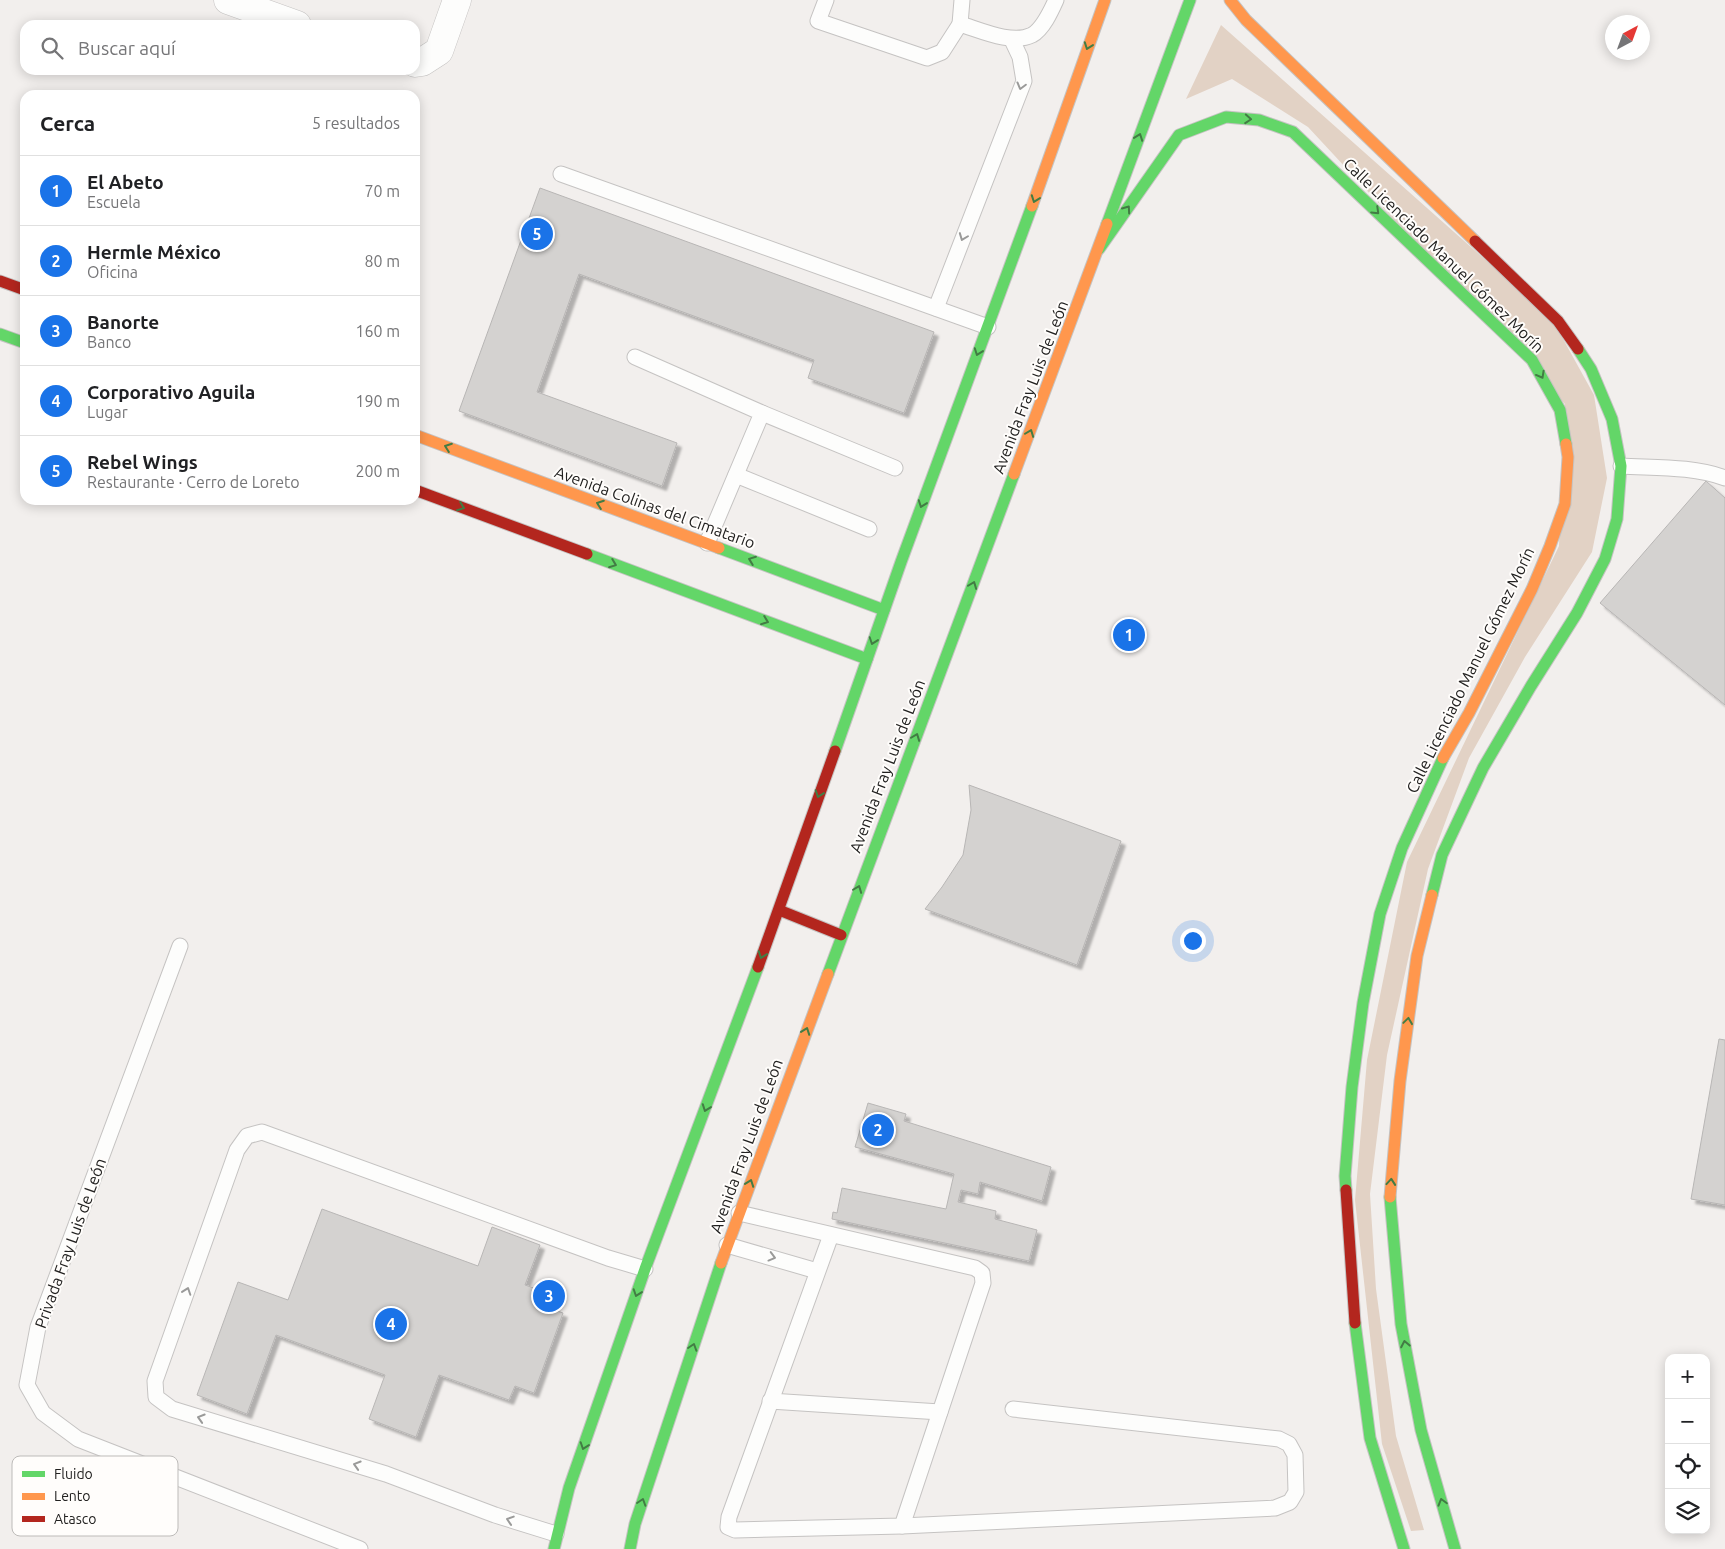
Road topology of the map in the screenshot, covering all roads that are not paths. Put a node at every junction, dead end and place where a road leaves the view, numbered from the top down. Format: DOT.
graph roads {
  1 [pos="228,0"];
  2 [pos="456,0"];
  3 [pos="826,0"];
  4 [pos="962,0"];
  5 [pos="1056,0"];
  6 [pos="1105,0"];
  7 [pos="1190,0"];
  8 [pos="1230,0"];
  9 [pos="283,20"];
  10 [pos="960,24"];
  11 [pos="1012,40"];
  12 [pos="420,62"];
  13 [pos="561,174"];
  14 [pos="1098,249"];
  15 [pos="0,281"];
  16 [pos="20,288"];
  17 [pos="936,308"];
  18 [pos="988,327"];
  19 [pos="0,334"];
  20 [pos="20,341"];
  21 [pos="635,357"];
  22 [pos="762,413"];
  23 [pos="420,437"];
  24 [pos="1621,466"];
  25 [pos="894,468"];
  26 [pos="736,475"];
  27 [pos="1725,478"];
  28 [pos="420,492"];
  29 [pos="868,529"];
  30 [pos="707,543"];
  31 [pos="884,610"];
  32 [pos="867,659"];
  33 [pos="779,910"];
  34 [pos="841,935"];
  35 [pos="180,946"];
  36 [pos="739,1213"];
  37 [pos="830,1235"];
  38 [pos="727,1245"];
  39 [pos="645,1270"];
  40 [pos="816,1271"];
  41 [pos="770,1401"];
  42 [pos="1013,1409"];
  43 [pos="940,1412"];
  44 [pos="122,1456"];
  45 [pos="178,1478"];
  46 [pos="902,1526"];
  47 [pos="555,1542"];
  48 [pos="360,1549"];
  49 [pos="630,1549"];
  50 [pos="1404,1549"];
  51 [pos="1455,1549"];
  1 -- 9 [label="street"];
  2 -- 12 [label="street"];
  3 -- 10 [label="lane"];
  4 -- 10 [label="lane"];
  5 -- 11 [label="lane"];
  6 -- 18 [label="street, one-way"];
  14 -- 7 [label="street, Avenida Fray Luis de León, one-way"];
  8 -- 24 [label="street, Calle Licenciado Manuel Gómez Morín"];
  10 -- 11 [label="lane"];
  11 -- 17 [label="lane, one-way"];
  13 -- 17 [label="lane"];
  34 -- 14 [label="street, Avenida Fray Luis de León, one-way"];
  14 -- 50 [label="street, Calle Licenciado Manuel Gómez Morín, one-way"];
  15 -- 16 [label="street"];
  17 -- 18 [label="lane"];
  18 -- 31 [label="street, one-way"];
  19 -- 20 [label="street"];
  21 -- 22 [label="lane"];
  22 -- 25 [label="lane"];
  22 -- 26 [label="lane"];
  30 -- 23 [label="street, Avenida Colinas del Cimatario, one-way"];
  24 -- 27 [label="lane"];
  51 -- 24 [label="street, Calle Licenciado Manuel Gómez Morín, one-way"];
  26 -- 29 [label="lane"];
  26 -- 30 [label="lane"];
  28 -- 32 [label="street, one-way"];
  31 -- 30 [label="street, Avenida Colinas del Cimatario, one-way"];
  31 -- 32 [label="street, one-way"];
  32 -- 33 [label="street, one-way"];
  33 -- 34 [label="street"];
  33 -- 39 [label="street, one-way"];
  36 -- 34 [label="street, Avenida Fray Luis de León, one-way"];
  35 -- 44 [label="lane, Privada Fray Luis de León"];
  36 -- 37 [label="lane"];
  36 -- 38 [label="street, Avenida Fray Luis de León"];
  37 -- 40 [label="lane"];
  37 -- 43 [label="lane"];
  38 -- 40 [label="lane, one-way"];
  49 -- 38 [label="street, Avenida Fray Luis de León, one-way"];
  39 -- 47 [label="street, one-way"];
  47 -- 39 [label="lane, one-way"];
  40 -- 41 [label="lane"];
  41 -- 43 [label="lane"];
  41 -- 46 [label="lane"];
  42 -- 46 [label="lane"];
  43 -- 46 [label="lane"];
  45 -- 48 [label="lane, Privada Fray Luis de León"];
}
